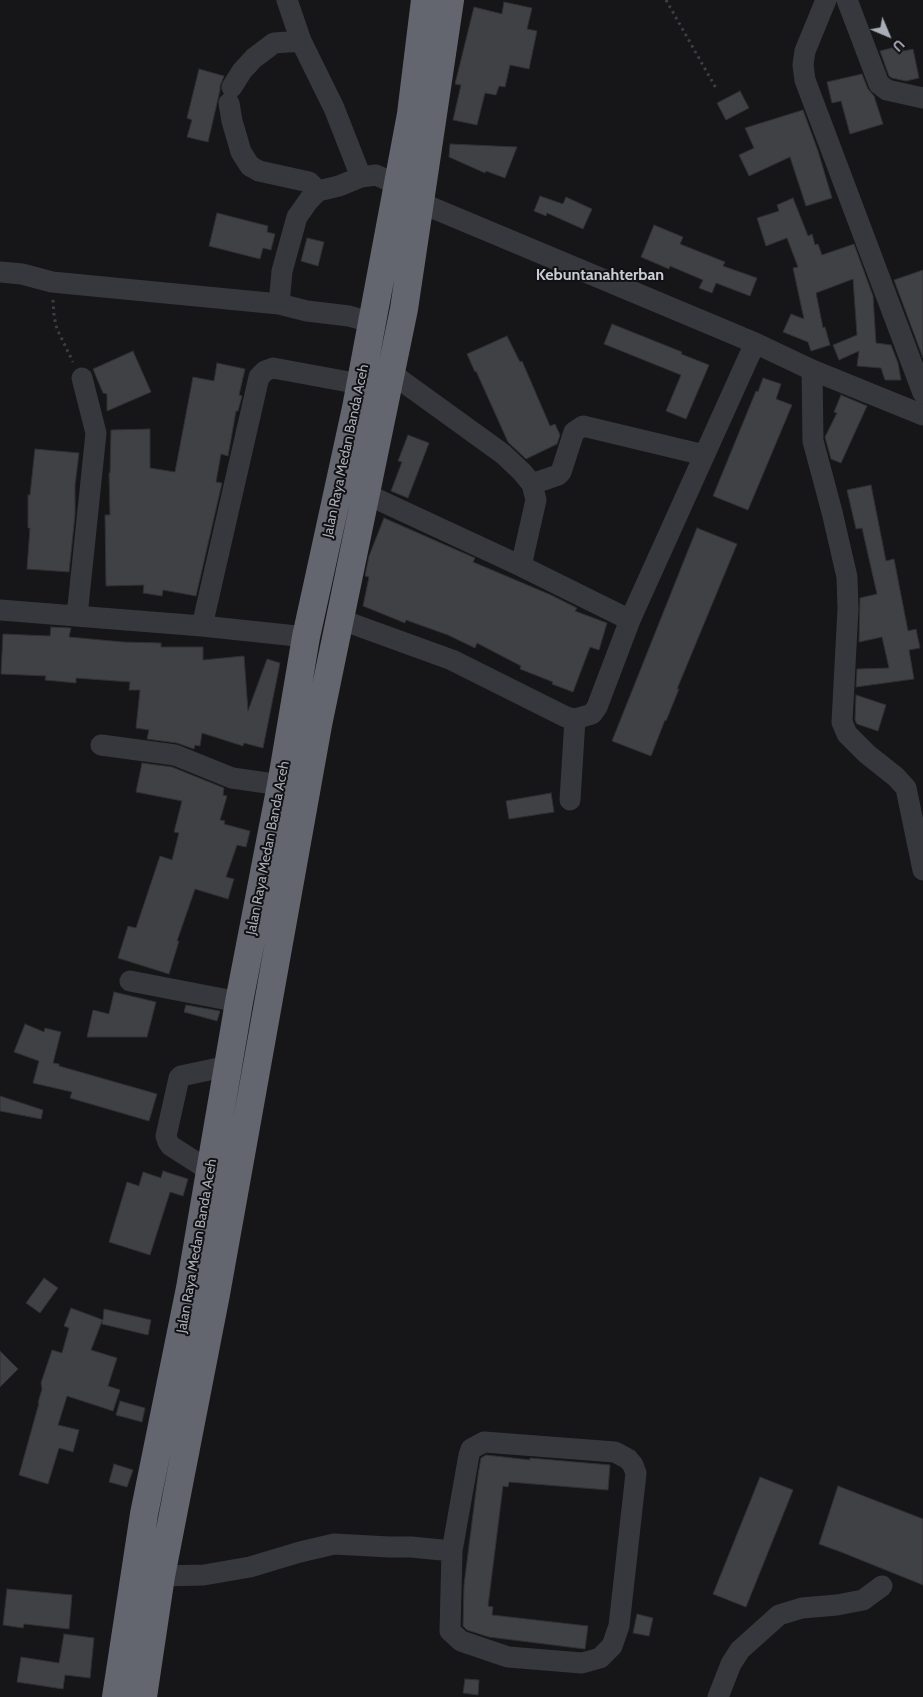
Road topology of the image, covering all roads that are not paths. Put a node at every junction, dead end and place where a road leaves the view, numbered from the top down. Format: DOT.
graph roads {
  1 [pos="287,0"];
  2 [pos="425,0"];
  3 [pos="450,0"];
  4 [pos="826,0"];
  5 [pos="847,0"];
  6 [pos="301,41"];
  7 [pos="923,98"];
  8 [pos="361,177"];
  9 [pos="398,185"];
  10 [pos="318,191"];
  11 [pos="421,203"];
  12 [pos="0,272"];
  13 [pos="279,304"];
  14 [pos="372,323"];
  15 [pos="755,344"];
  16 [pos="812,370"];
  17 [pos="391,373"];
  18 [pos="82,378"];
  19 [pos="923,393"];
  20 [pos="358,396"];
  21 [pos="383,413"];
  22 [pos="923,415"];
  23 [pos="704,455"];
  24 [pos="532,484"];
  25 [pos="366,494"];
  26 [pos="521,566"];
  27 [pos="0,610"];
  28 [pos="77,616"];
  29 [pos="339,618"];
  30 [pos="630,620"];
  31 [pos="202,626"];
  32 [pos="306,637"];
  33 [pos="575,719"];
  34 [pos="101,745"];
  35 [pos="281,785"];
  36 [pos="570,800"];
  37 [pos="923,870"];
  38 [pos="258,906"];
  39 [pos="286,909"];
  40 [pos="130,982"];
  41 [pos="239,1002"];
  42 [pos="228,1066"];
  43 [pos="210,1171"];
  44 [pos="203,1291"];
  45 [pos="452,1551"];
  46 [pos="161,1576"];
  47 [pos="882,1586"];
  48 [pos="116,1697"];
  49 [pos="143,1697"];
  50 [pos="718,1697"];
  1 -- 6 [label="street"];
  2 -- 9 [label="highway, Jalan Raya Medan Banda Aceh"];
  3 -- 11 [label="highway, Jalan Raya Medan Banda Aceh"];
  4 -- 19 [label="street"];
  5 -- 7 [label="street"];
  6 -- 8 [label="street"];
  6 -- 10 [label="street"];
  8 -- 9 [label="street"];
  8 -- 10 [label="street"];
  9 -- 14 [label="highway, Jalan Raya Medan Banda Aceh"];
  10 -- 13 [label="street"];
  11 -- 15 [label="street"];
  11 -- 17 [label="highway, Jalan Raya Medan Banda Aceh"];
  12 -- 13 [label="street"];
  13 -- 14 [label="street"];
  14 -- 20 [label="highway, Jalan Raya Medan Banda Aceh"];
  15 -- 16 [label="street"];
  15 -- 23 [label="street"];
  16 -- 22 [label="street"];
  16 -- 37 [label="street"];
  17 -- 21 [label="highway, Jalan Raya Medan Banda Aceh"];
  17 -- 24 [label="street"];
  18 -- 28 [label="street"];
  20 -- 21 [label="highway"];
  20 -- 31 [label="street"];
  20 -- 32 [label="highway, Jalan Raya Medan Banda Aceh"];
  21 -- 25 [label="highway, Jalan Raya Medan Banda Aceh"];
  23 -- 24 [label="street"];
  23 -- 30 [label="street"];
  24 -- 26 [label="street"];
  25 -- 26 [label="street"];
  25 -- 29 [label="highway, Jalan Raya Medan Banda Aceh"];
  26 -- 30 [label="street"];
  27 -- 28 [label="street"];
  28 -- 31 [label="street"];
  29 -- 33 [label="street"];
  29 -- 39 [label="highway, Jalan Raya Medan Banda Aceh"];
  30 -- 33 [label="street"];
  31 -- 32 [label="street"];
  32 -- 35 [label="highway, Jalan Raya Medan Banda Aceh"];
  33 -- 36 [label="street"];
  34 -- 35 [label="street"];
  35 -- 38 [label="highway, Jalan Raya Medan Banda Aceh"];
  38 -- 39 [label="highway"];
  38 -- 41 [label="highway, Jalan Raya Medan Banda Aceh"];
  39 -- 44 [label="highway, Jalan Raya Medan Banda Aceh"];
  40 -- 41 [label="street"];
  41 -- 42 [label="highway, Jalan Raya Medan Banda Aceh"];
  42 -- 43 [label="highway, Jalan Raya Medan Banda Aceh"];
  42 -- 43 [label="street"];
  43 -- 44 [label="highway, Jalan Raya Medan Banda Aceh"];
  44 -- 46 [label="highway, Jalan Raya Medan Banda Aceh"];
  44 -- 48 [label="highway, Jalan Raya Medan Banda Aceh"];
  45 -- 45 [label="street"];
  45 -- 46 [label="street"];
  46 -- 49 [label="highway, Jalan Raya Medan Banda Aceh"];
  47 -- 50 [label="street"];
}
